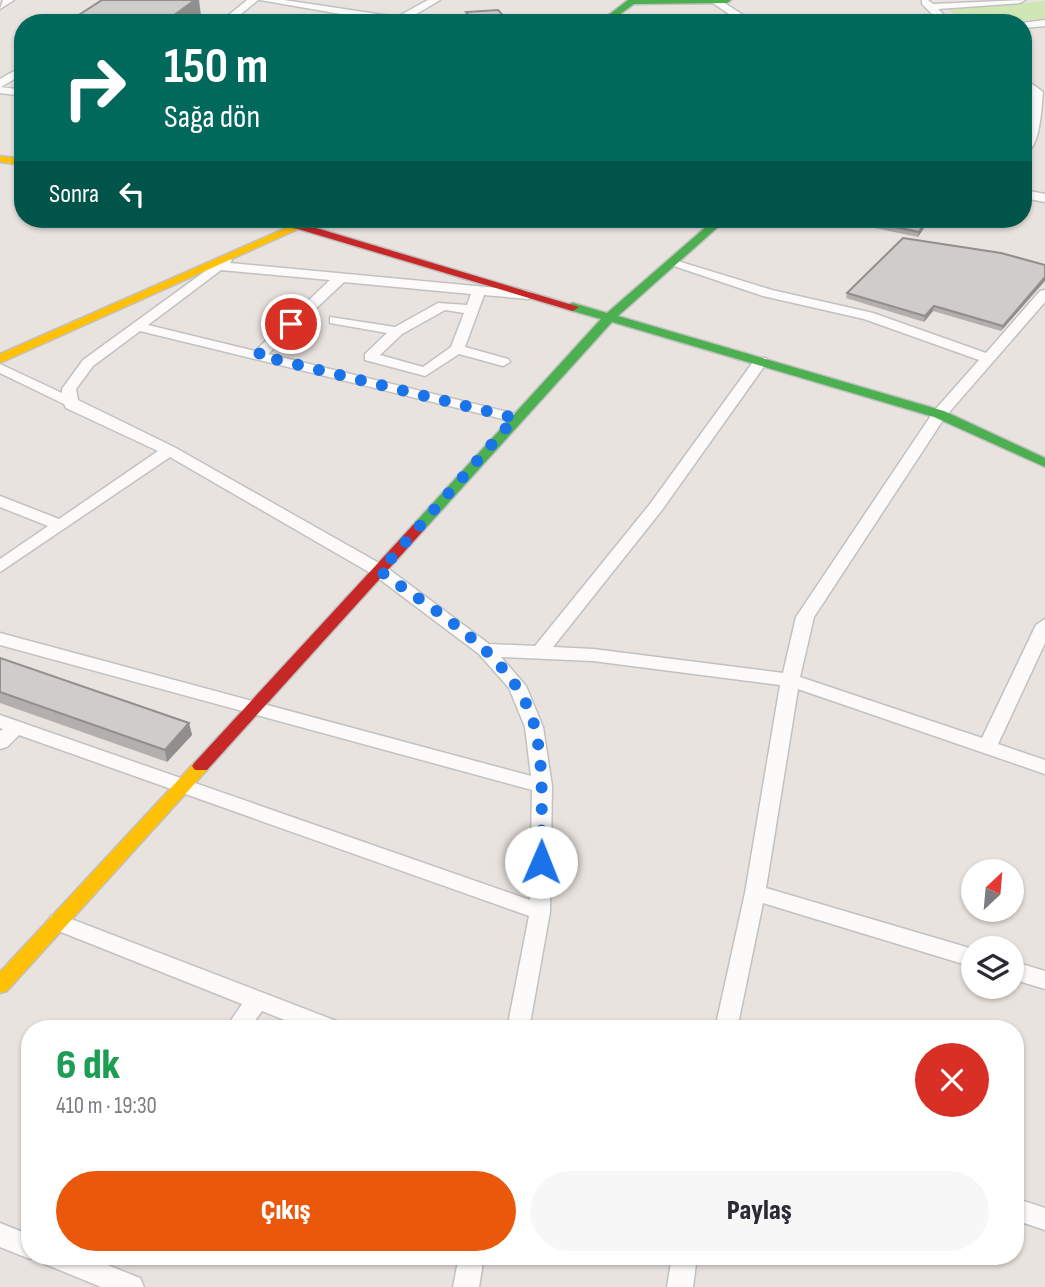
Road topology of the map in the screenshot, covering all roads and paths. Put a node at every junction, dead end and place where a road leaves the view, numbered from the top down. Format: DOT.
graph roads {
  1 [pos="9,0"];
  2 [pos="253,0"];
  3 [pos="265,0"];
  4 [pos="435,0"];
  5 [pos="1020,0"];
  6 [pos="624,1"];
  7 [pos="721,1"];
  8 [pos="926,4"];
  9 [pos="0,6"];
  10 [pos="235,14"];
  11 [pos="353,14"];
  12 [pos="410,14"];
  13 [pos="596,14"];
  14 [pos="611,14"];
  15 [pos="1041,92"];
  16 [pos="1032,120"];
  17 [pos="287,228"];
  18 [pos="323,228"];
  19 [pos="711,228"];
  20 [pos="237,252"];
  21 [pos="671,263"];
  22 [pos="218,267"];
  23 [pos="340,278"];
  24 [pos="479,291"];
  25 [pos="1045,295"];
  26 [pos="542,296"];
  27 [pos="472,310"];
  28 [pos="611,316"];
  29 [pos="335,320"];
  30 [pos="140,327"];
  31 [pos="397,331"];
  32 [pos="457,349"];
  33 [pos="258,355"];
  34 [pos="0,359"];
  35 [pos="988,359"];
  36 [pos="761,361"];
  37 [pos="503,362"];
  38 [pos="0,368"];
  39 [pos="71,405"];
  40 [pos="939,414"];
  41 [pos="515,418"];
  42 [pos="169,450"];
  43 [pos="1045,463"];
  44 [pos="0,501"];
  45 [pos="60,525"];
  46 [pos="0,567"];
  47 [pos="380,571"];
  48 [pos="1045,625"];
  49 [pos="0,639"];
  50 [pos="485,650"];
  51 [pos="538,653"];
  52 [pos="790,680"];
  53 [pos="253,709"];
  54 [pos="8,724"];
  55 [pos="0,742"];
  56 [pos="987,747"];
  57 [pos="1045,767"];
  58 [pos="183,786"];
  59 [pos="542,786"];
  60 [pos="755,892"];
  61 [pos="540,912"];
  62 [pos="58,922"];
  63 [pos="961,954"];
  64 [pos="1024,974"];
  65 [pos="1045,980"];
  66 [pos="0,985"];
  67 [pos="257,1001"];
  68 [pos="243,1020"];
  69 [pos="307,1020"];
  70 [pos="520,1020"];
  71 [pos="728,1020"];
  72 [pos="1024,1212"];
  73 [pos="1045,1219"];
  74 [pos="0,1235"];
  75 [pos="21,1243"];
  76 [pos="79,1265"];
  77 [pos="470,1265"];
  78 [pos="684,1265"];
  79 [pos="131,1287"];
  80 [pos="466,1287"];
  81 [pos="680,1287"];
  1 -- 9 [label="street"];
  2 -- 10 [label="street"];
  3 -- 11 [label="street"];
  4 -- 12 [label="street"];
  5 -- 8 [label="street"];
  6 -- 7 [label="street"];
  6 -- 13 [label="street"];
  6 -- 14 [label="street"];
  15 -- 16 [label="street"];
  17 -- 20 [label="street"];
  18 -- 26 [label="street"];
  19 -- 21 [label="street"];
  20 -- 22 [label="street"];
  20 -- 34 [label="street"];
  21 -- 28 [label="street"];
  21 -- 35 [label="street"];
  22 -- 23 [label="street"];
  22 -- 30 [label="street"];
  23 -- 24 [label="street"];
  23 -- 33 [label="street"];
  24 -- 26 [label="street"];
  24 -- 27 [label="street"];
  25 -- 35 [label="street"];
  26 -- 28 [label="street"];
  27 -- 31 [label="street"];
  27 -- 32 [label="street"];
  28 -- 36 [label="street"];
  28 -- 41 [label="street"];
  29 -- 31 [label="street"];
  30 -- 33 [label="street"];
  30 -- 39 [label="street"];
  31 -- 32 [label="street"];
  32 -- 37 [label="street"];
  33 -- 41 [label="street"];
  35 -- 40 [label="street"];
  36 -- 40 [label="street"];
  36 -- 51 [label="street"];
  38 -- 39 [label="street"];
  39 -- 42 [label="street"];
  40 -- 43 [label="street"];
  40 -- 52 [label="street"];
  41 -- 47 [label="street"];
  42 -- 45 [label="street"];
  42 -- 47 [label="street"];
  44 -- 45 [label="street"];
  45 -- 46 [label="street"];
  47 -- 50 [label="street"];
  47 -- 53 [label="street"];
  48 -- 56 [label="street"];
  49 -- 53 [label="street"];
  50 -- 51 [label="street"];
  50 -- 59 [label="street"];
  51 -- 52 [label="street"];
  52 -- 56 [label="street"];
  52 -- 60 [label="street"];
  53 -- 58 [label="street"];
  53 -- 59 [label="street"];
  54 -- 55 [label="street"];
  54 -- 58 [label="street"];
  56 -- 57 [label="street"];
  58 -- 61 [label="street"];
  58 -- 62 [label="street"];
  59 -- 61 [label="street"];
  60 -- 63 [label="street"];
  60 -- 71 [label="street"];
  61 -- 70 [label="street"];
  62 -- 66 [label="street"];
  62 -- 67 [label="street"];
  64 -- 65 [label="street"];
  67 -- 68 [label="street"];
  67 -- 69 [label="street"];
  72 -- 73 [label="street"];
  74 -- 75 [label="street"];
  76 -- 79 [label="street"];
  77 -- 80 [label="street"];
  78 -- 81 [label="street"];
}
